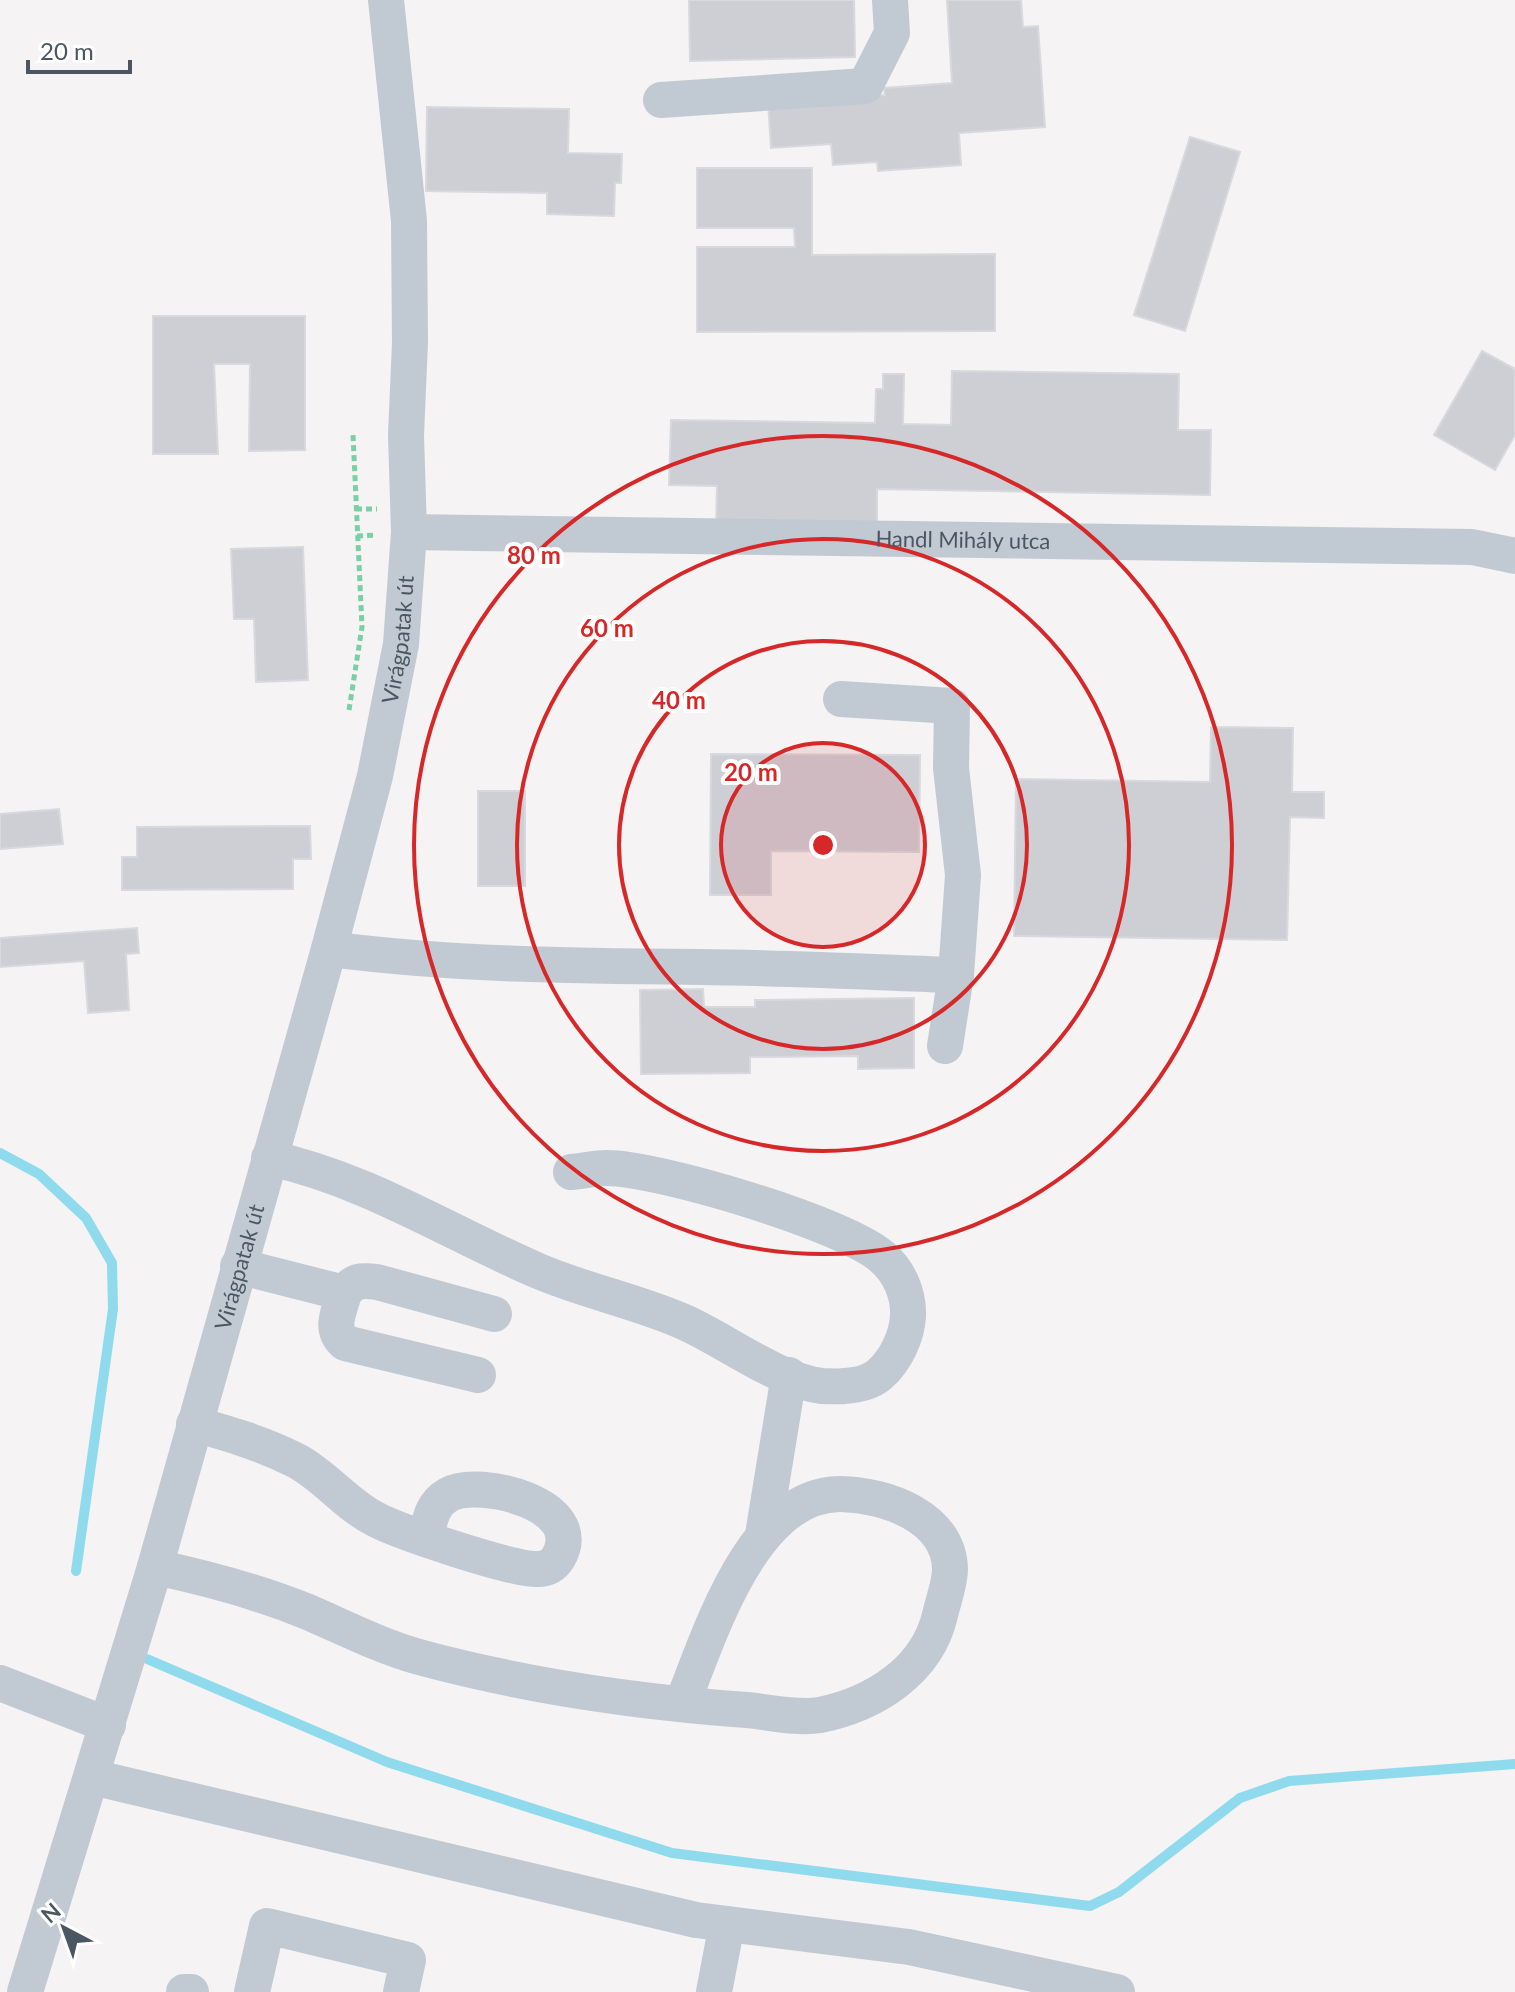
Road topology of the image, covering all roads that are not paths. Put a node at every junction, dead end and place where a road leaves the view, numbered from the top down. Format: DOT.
graph roads {
  1 [pos="386,0"];
  2 [pos="890,0"];
  3 [pos="661,100"];
  4 [pos="409,532"];
  5 [pos="1515,556"];
  6 [pos="841,699"];
  7 [pos="329,949"];
  8 [pos="956,975"];
  9 [pos="945,1046"];
  10 [pos="269,1158"];
  11 [pos="571,1172"];
  12 [pos="238,1266"];
  13 [pos="344,1293"];
  14 [pos="494,1314"];
  15 [pos="478,1375"];
  16 [pos="789,1375"];
  17 [pos="194,1424"];
  18 [pos="763,1535"];
  19 [pos="426,1536"];
  20 [pos="155,1567"];
  21 [pos="0,1683"];
  22 [pos="682,1704"];
  23 [pos="108,1725"];
  24 [pos="92,1777"];
  25 [pos="727,1924"];
  26 [pos="30,1988"];
  27 [pos="184,1992"];
  28 [pos="191,1992"];
  29 [pos="252,1992"];
  30 [pos="401,1992"];
  31 [pos="714,1992"];
  32 [pos="1117,1992"];
  1 -- 4 [label="street, Virágpatak út"];
  2 -- 3 [label="street"];
  4 -- 5 [label="street, Handl Mihály utca"];
  4 -- 7 [label="street, Virágpatak út"];
  6 -- 8 [label="street"];
  7 -- 8 [label="street"];
  7 -- 10 [label="street, Virágpatak út"];
  8 -- 9 [label="street"];
  10 -- 12 [label="street, Virágpatak út"];
  10 -- 16 [label="street"];
  11 -- 16 [label="street"];
  12 -- 13 [label="street"];
  12 -- 17 [label="street, Virágpatak út"];
  13 -- 14 [label="street"];
  13 -- 15 [label="street"];
  16 -- 18 [label="street"];
  17 -- 19 [label="street"];
  17 -- 20 [label="street, Virágpatak út"];
  18 -- 22 [label="street"];
  18 -- 22 [label="street"];
  20 -- 22 [label="street"];
  20 -- 23 [label="street, Virágpatak út"];
  21 -- 23 [label="street"];
  23 -- 24 [label="street, Virágpatak út"];
  24 -- 25 [label="street"];
  24 -- 26 [label="street, Virágpatak út"];
  25 -- 31 [label="street"];
  25 -- 32 [label="street"];
  27 -- 28 [label="street"];
  29 -- 30 [label="street"];
}
